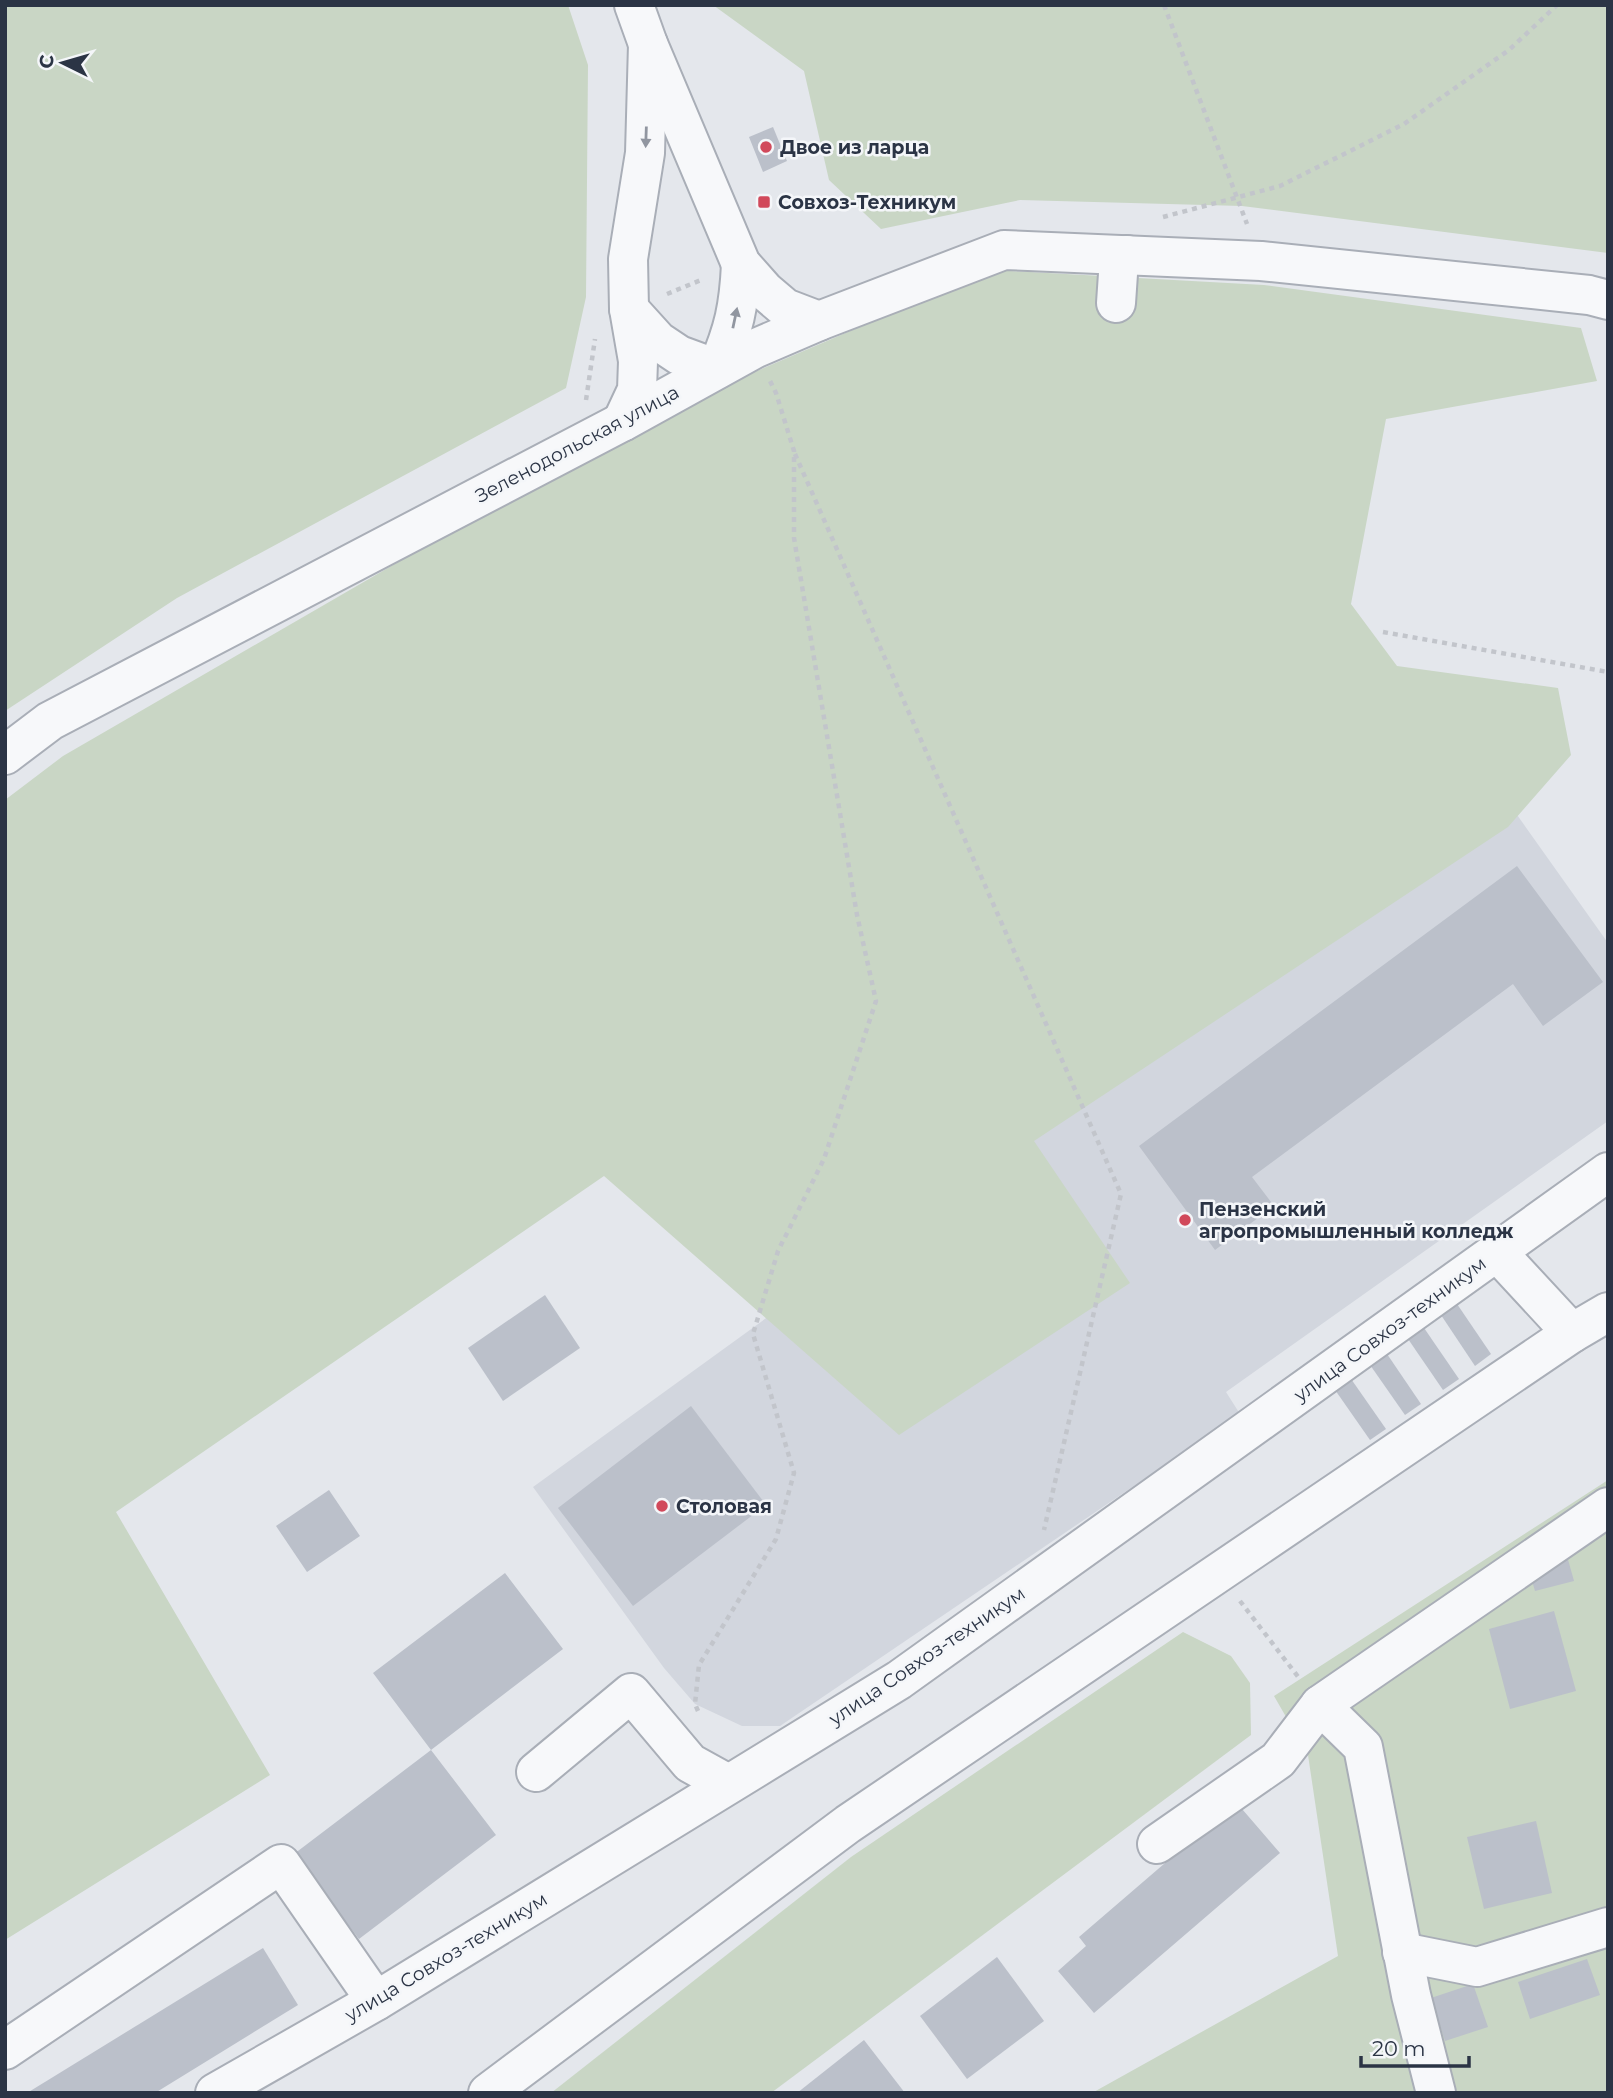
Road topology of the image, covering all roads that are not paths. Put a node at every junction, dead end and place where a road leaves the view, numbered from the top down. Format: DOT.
graph roads {
  1 [pos="634,5"];
  2 [pos="648,44"];
  3 [pos="1127,255"];
  4 [pos="724,271"];
  5 [pos="1608,300"];
  6 [pos="645,303"];
  7 [pos="1116,303"];
  8 [pos="819,321"];
  9 [pos="718,369"];
  10 [pos="622,422"];
  11 [pos="5,755"];
  12 [pos="1608,1172"];
  13 [pos="1497,1252"];
  14 [pos="1608,1312"];
  15 [pos="1572,1333"];
  16 [pos="1608,1507"];
  17 [pos="1320,1705"];
  18 [pos="536,1772"];
  19 [pos="728,1784"];
  20 [pos="1157,1843"];
  21 [pos="1608,1927"];
  22 [pos="1402,1952"];
  23 [pos="376,2001"];
  24 [pos="5,2050"];
  25 [pos="215,2093"];
  26 [pos="488,2093"];
  27 [pos="1436,2093"];
  1 -- 2 [label="street"];
  2 -- 4 [label="street"];
  2 -- 6 [label="street, one-way"];
  3 -- 5 [label="street, Зеленодольская улица"];
  3 -- 7 [label="street"];
  3 -- 8 [label="street, Зеленодольская улица"];
  4 -- 8 [label="street"];
  9 -- 4 [label="street, one-way"];
  6 -- 9 [label="street"];
  6 -- 10 [label="street"];
  8 -- 9 [label="street, Зеленодольская улица"];
  9 -- 10 [label="street, Зеленодольская улица"];
  10 -- 11 [label="street, Зеленодольская улица"];
  12 -- 13 [label="street, улица Совхоз-техникум"];
  13 -- 15 [label="street"];
  13 -- 19 [label="street, улица Совхоз-техникум"];
  14 -- 15 [label="street"];
  15 -- 26 [label="street"];
  16 -- 17 [label="street"];
  17 -- 20 [label="street"];
  17 -- 22 [label="street"];
  18 -- 19 [label="street"];
  19 -- 23 [label="street, улица Совхоз-техникум"];
  21 -- 22 [label="street"];
  22 -- 27 [label="street"];
  23 -- 24 [label="street"];
  23 -- 25 [label="street, улица Совхоз-техникум"];
}
